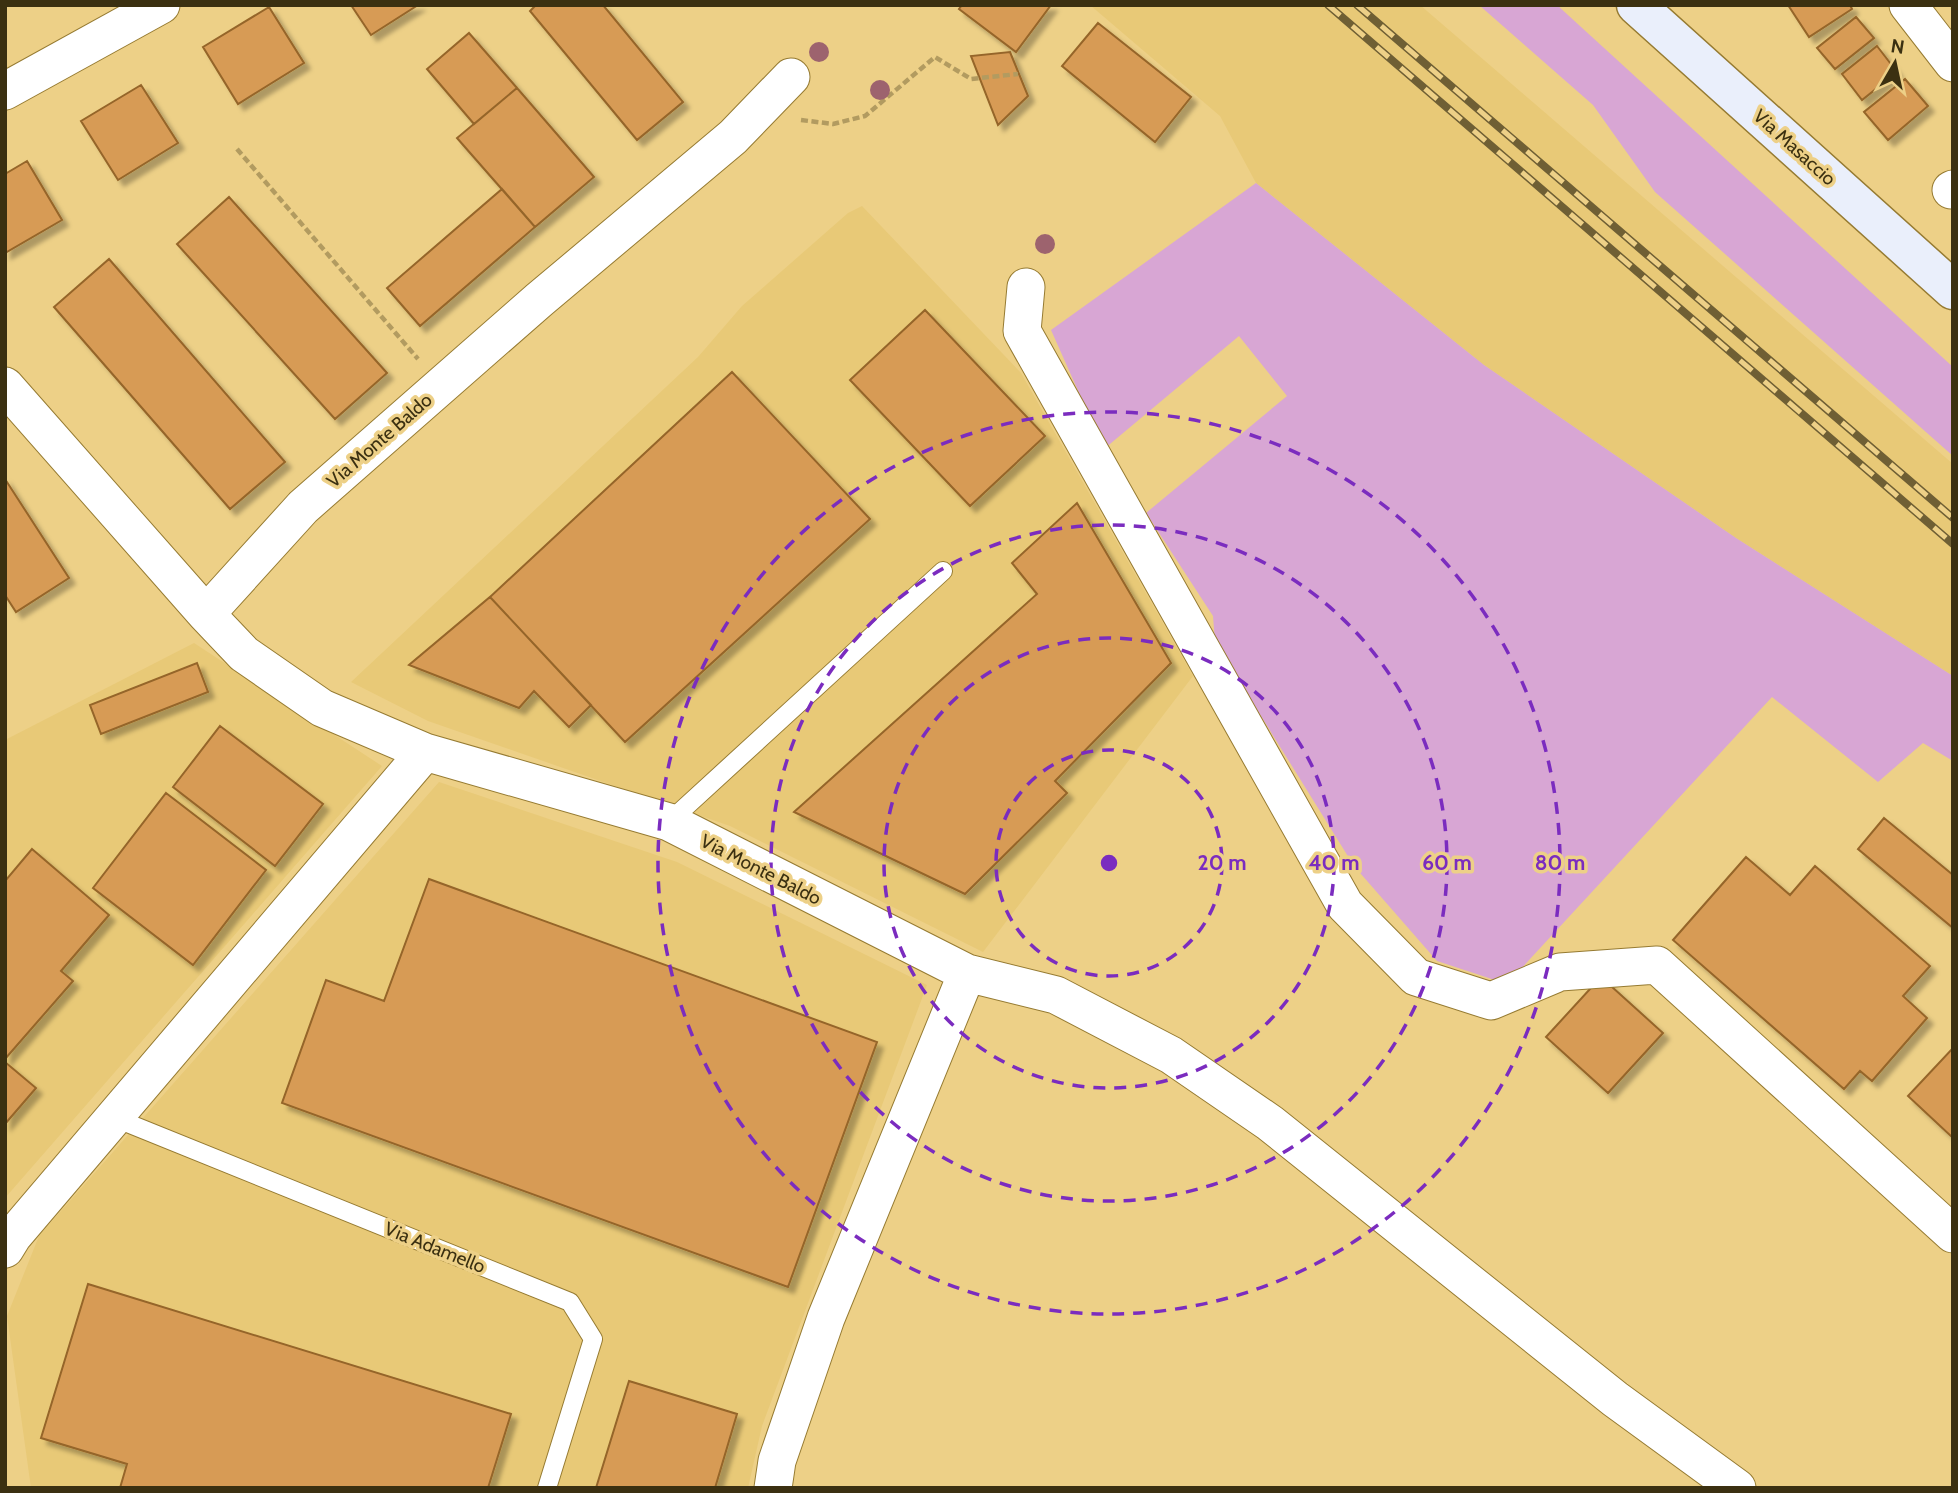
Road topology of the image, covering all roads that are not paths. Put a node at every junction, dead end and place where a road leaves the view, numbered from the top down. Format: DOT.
graph roads {
  1 [pos="161,5"];
  2 [pos="1636,5"];
  3 [pos="1908,5"];
  4 [pos="1953,64"];
  5 [pos="791,77"];
  6 [pos="5,91"];
  7 [pos="1026,287"];
  8 [pos="1953,290"];
  9 [pos="5,386"];
  10 [pos="943,571"];
  11 [pos="206,614"];
  12 [pos="425,752"];
  13 [pos="669,822"];
  14 [pos="967,973"];
  15 [pos="115,1118"];
  16 [pos="1953,1234"];
  17 [pos="5,1249"];
  18 [pos="547,1488"];
  19 [pos="773,1488"];
  20 [pos="1737,1488"];
  1 -- 6 [label="street"];
  2 -- 8 [label="street, Via Masaccio"];
  3 -- 4 [label="street"];
  5 -- 11 [label="street, Via Monte Baldo"];
  7 -- 16 [label="street"];
  9 -- 11 [label="street"];
  10 -- 13 [label="lane"];
  11 -- 12 [label="street, Via Monte Baldo"];
  12 -- 13 [label="street, Via Monte Baldo"];
  12 -- 15 [label="street"];
  13 -- 14 [label="street, Via Monte Baldo"];
  14 -- 19 [label="street"];
  14 -- 20 [label="street, Via Monte Baldo"];
  15 -- 17 [label="street"];
  15 -- 18 [label="lane, Via Adamello"];
}
